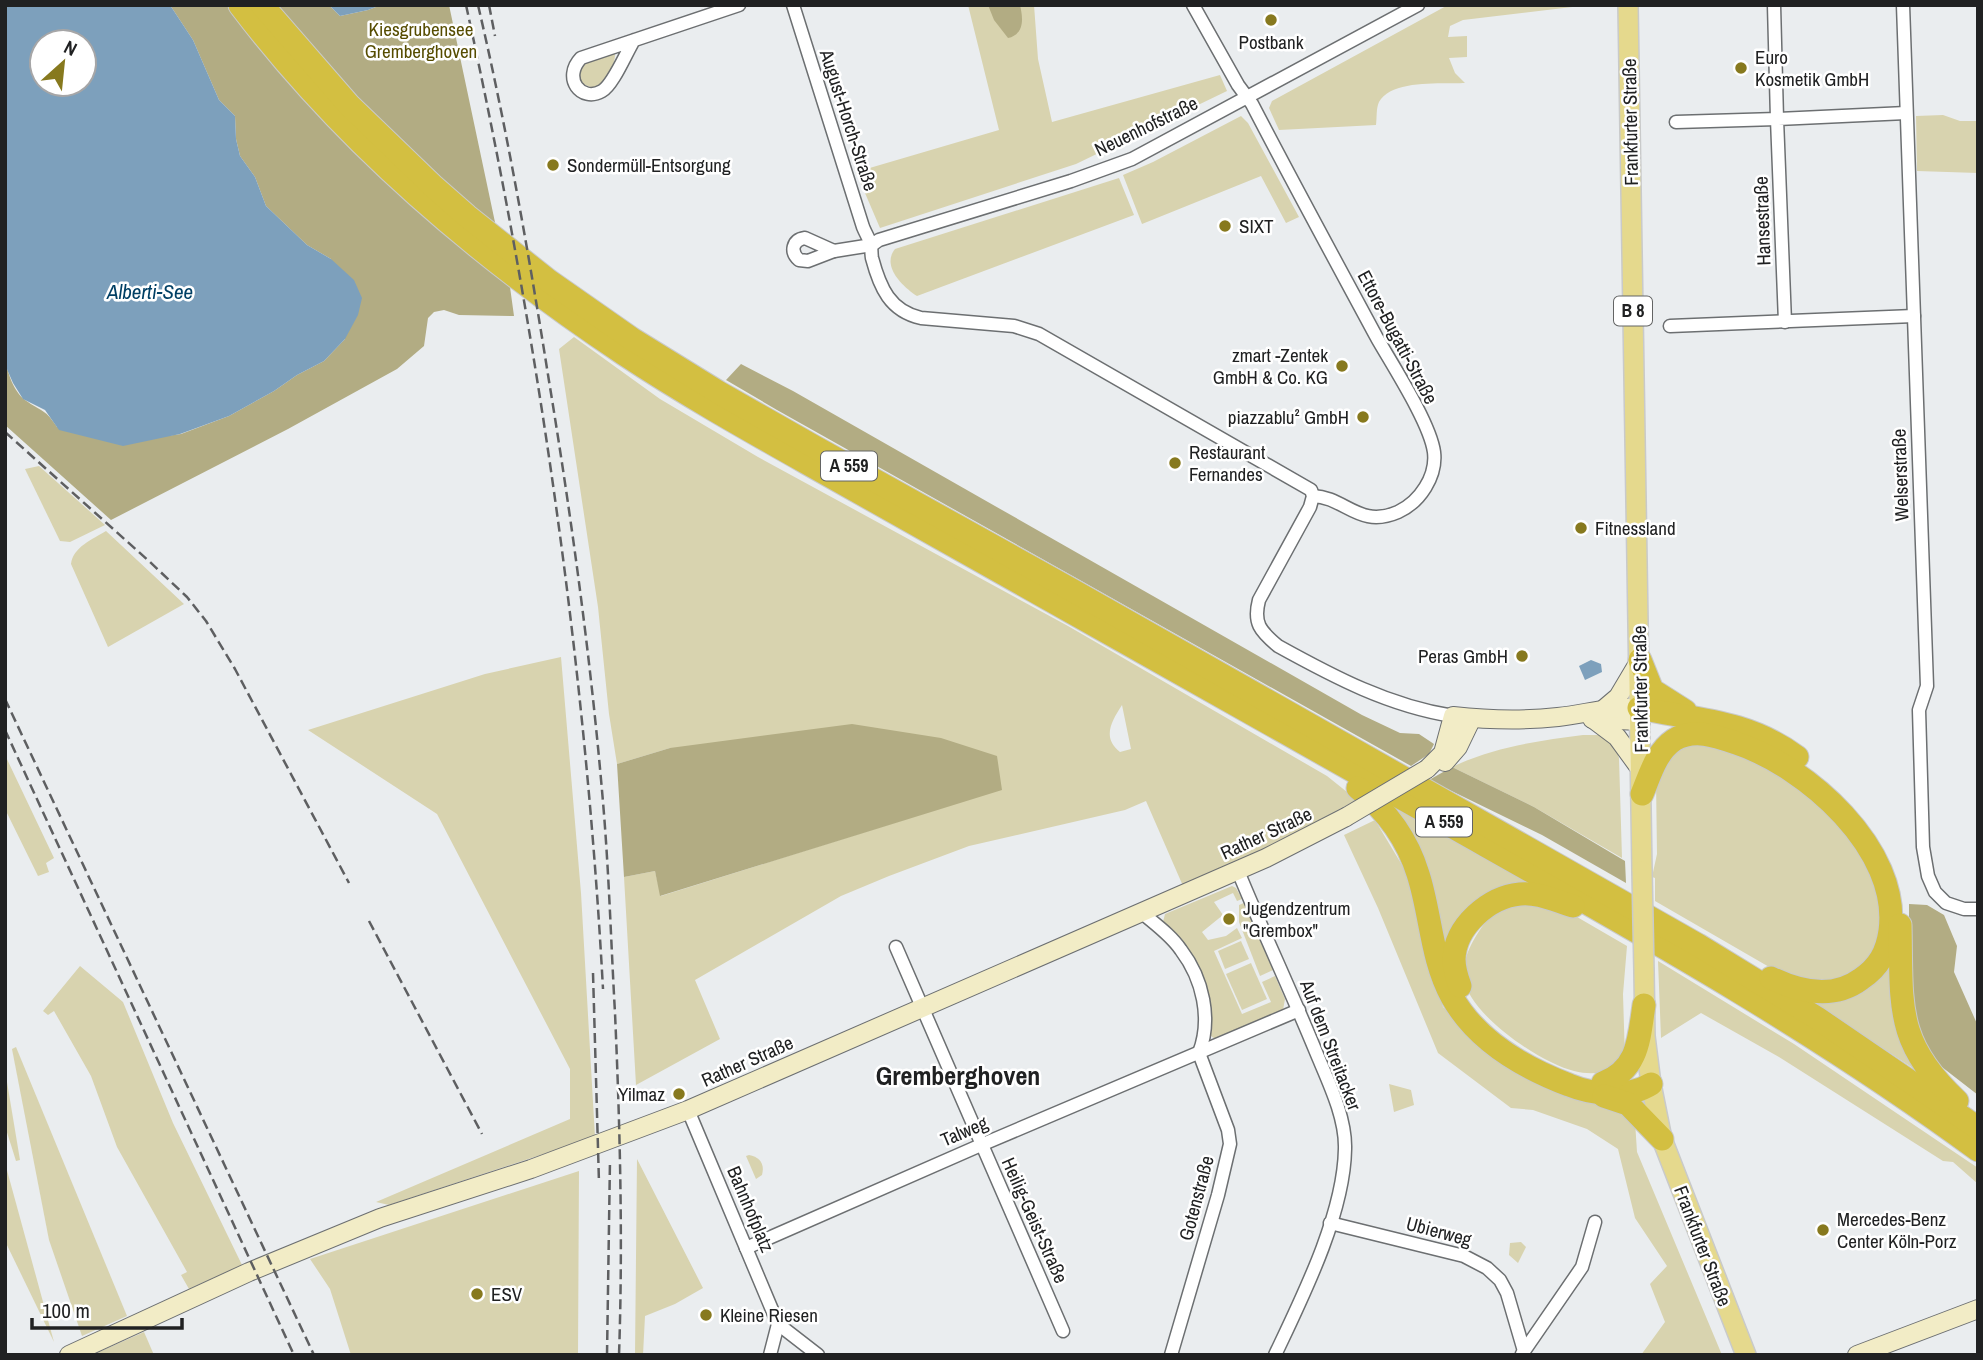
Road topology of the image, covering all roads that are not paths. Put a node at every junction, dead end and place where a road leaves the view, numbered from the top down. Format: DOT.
graph roads {
  1 [pos="240,5"];
  2 [pos="262,5"];
  3 [pos="739,5"];
  4 [pos="793,5"];
  5 [pos="1193,5"];
  6 [pos="1418,5"];
  7 [pos="1774,5"];
  8 [pos="1903,5"];
  9 [pos="1629,7"];
  10 [pos="634,40"];
  11 [pos="1248,96"];
  12 [pos="1906,113"];
  13 [pos="1777,119"];
  14 [pos="1676,122"];
  15 [pos="872,245"];
  16 [pos="834,251"];
  17 [pos="1914,316"];
  18 [pos="1785,321"];
  19 [pos="1670,326"];
  20 [pos="1313,496"];
  21 [pos="1640,660"];
  22 [pos="1599,714"];
  23 [pos="1640,715"];
  24 [pos="1453,716"];
  25 [pos="1472,718"];
  26 [pos="1273,723"];
  27 [pos="1703,726"];
  28 [pos="1436,763"];
  29 [pos="1641,770"];
  30 [pos="1642,794"];
  31 [pos="1238,871"];
  32 [pos="1978,909"];
  33 [pos="1141,912"];
  34 [pos="1617,919"];
  35 [pos="1698,945"];
  36 [pos="896,947"];
  37 [pos="1644,1004"];
  38 [pos="923,1009"];
  39 [pos="1299,1010"];
  40 [pos="1199,1054"];
  41 [pos="1651,1084"];
  42 [pos="1597,1087"];
  43 [pos="688,1110"];
  44 [pos="1978,1119"];
  45 [pos="1978,1128"];
  46 [pos="1662,1139"];
  47 [pos="981,1145"];
  48 [pos="1978,1150"];
  49 [pos="1595,1222"];
  50 [pos="1330,1223"];
  51 [pos="746,1248"];
  52 [pos="1978,1310"];
  53 [pos="778,1324"];
  54 [pos="1063,1331"];
  55 [pos="1523,1353"];
  56 [pos="1746,1354"];
  57 [pos="69,1355"];
  58 [pos="770,1355"];
  59 [pos="818,1355"];
  60 [pos="1171,1355"];
  61 [pos="1275,1355"];
  62 [pos="1857,1355"];
  1 -- 26 [label="highway, A 559"];
  2 -- 35 [label="highway, A 559"];
  3 -- 10 [label="street"];
  4 -- 15 [label="street, August-Horch-Straße"];
  5 -- 11 [label="street, Ettore-Bugatti-Straße"];
  6 -- 11 [label="street, Neuenhofstraße"];
  7 -- 13 [label="street, Hansestraße"];
  8 -- 12 [label="street, Welserstraße"];
  9 -- 21 [label="main road, Frankfurter Straße / B 8"];
  10 -- 10 [label="street"];
  11 -- 15 [label="street, Neuenhofstraße"];
  11 -- 20 [label="street, Ettore-Bugatti-Straße"];
  12 -- 13 [label="street"];
  12 -- 17 [label="street, Welserstraße"];
  13 -- 14 [label="street"];
  13 -- 18 [label="street, Hansestraße"];
  15 -- 16 [label="street, Neuenhofstraße"];
  15 -- 20 [label="street, Ettore-Bugatti-Straße"];
  17 -- 18 [label="street"];
  17 -- 32 [label="street, Welserstraße"];
  18 -- 19 [label="street"];
  20 -- 24 [label="street"];
  21 -- 22 [label="street"];
  21 -- 23 [label="main road, Frankfurter Straße / B 8"];
  21 -- 27 [label="highway"];
  22 -- 23 [label="street"];
  22 -- 25 [label="street"];
  22 -- 29 [label="street"];
  23 -- 27 [label="highway"];
  23 -- 29 [label="main road, Frankfurter Straße / B 8"];
  24 -- 25 [label="street"];
  24 -- 28 [label="street"];
  25 -- 28 [label="street, Rather Straße"];
  26 -- 34 [label="highway, A 559"];
  26 -- 42 [label="highway"];
  27 -- 30 [label="highway"];
  27 -- 35 [label="highway"];
  27 -- 44 [label="highway"];
  28 -- 31 [label="street, Rather Straße, bridge"];
  29 -- 30 [label="main road, Frankfurter Straße / B 8"];
  30 -- 37 [label="main road, Frankfurter Straße / B 8, bridge"];
  31 -- 33 [label="street, Rather Straße"];
  31 -- 39 [label="street, Auf dem Streitacker"];
  33 -- 38 [label="street, Rather Straße"];
  33 -- 40 [label="street"];
  34 -- 42 [label="highway"];
  34 -- 48 [label="highway, A 559"];
  35 -- 45 [label="highway, A 559"];
  36 -- 38 [label="street, Heilig-Geist-Straße"];
  37 -- 41 [label="main road, Frankfurter Straße / B 8"];
  37 -- 42 [label="highway"];
  38 -- 43 [label="street, Rather Straße"];
  38 -- 47 [label="street, Heilig-Geist-Straße"];
  39 -- 40 [label="street, Talweg"];
  39 -- 50 [label="street, Auf dem Streitacker"];
  40 -- 47 [label="street, Talweg"];
  40 -- 60 [label="street, Gotenstraße"];
  41 -- 42 [label="highway"];
  41 -- 46 [label="main road, Frankfurter Straße / B 8"];
  42 -- 46 [label="highway"];
  43 -- 51 [label="street, Bahnhofplatz"];
  43 -- 57 [label="street, Rather Straße"];
  46 -- 56 [label="main road, Frankfurter Straße / B 8"];
  47 -- 51 [label="street, Talweg"];
  47 -- 54 [label="street, Heilig-Geist-Straße"];
  49 -- 55 [label="street"];
  50 -- 55 [label="street, Ubierweg"];
  50 -- 61 [label="street, Auf dem Streitacker"];
  51 -- 53 [label="street, Bahnhofplatz"];
  52 -- 62 [label="street"];
  53 -- 58 [label="street"];
  53 -- 59 [label="street"];
}
